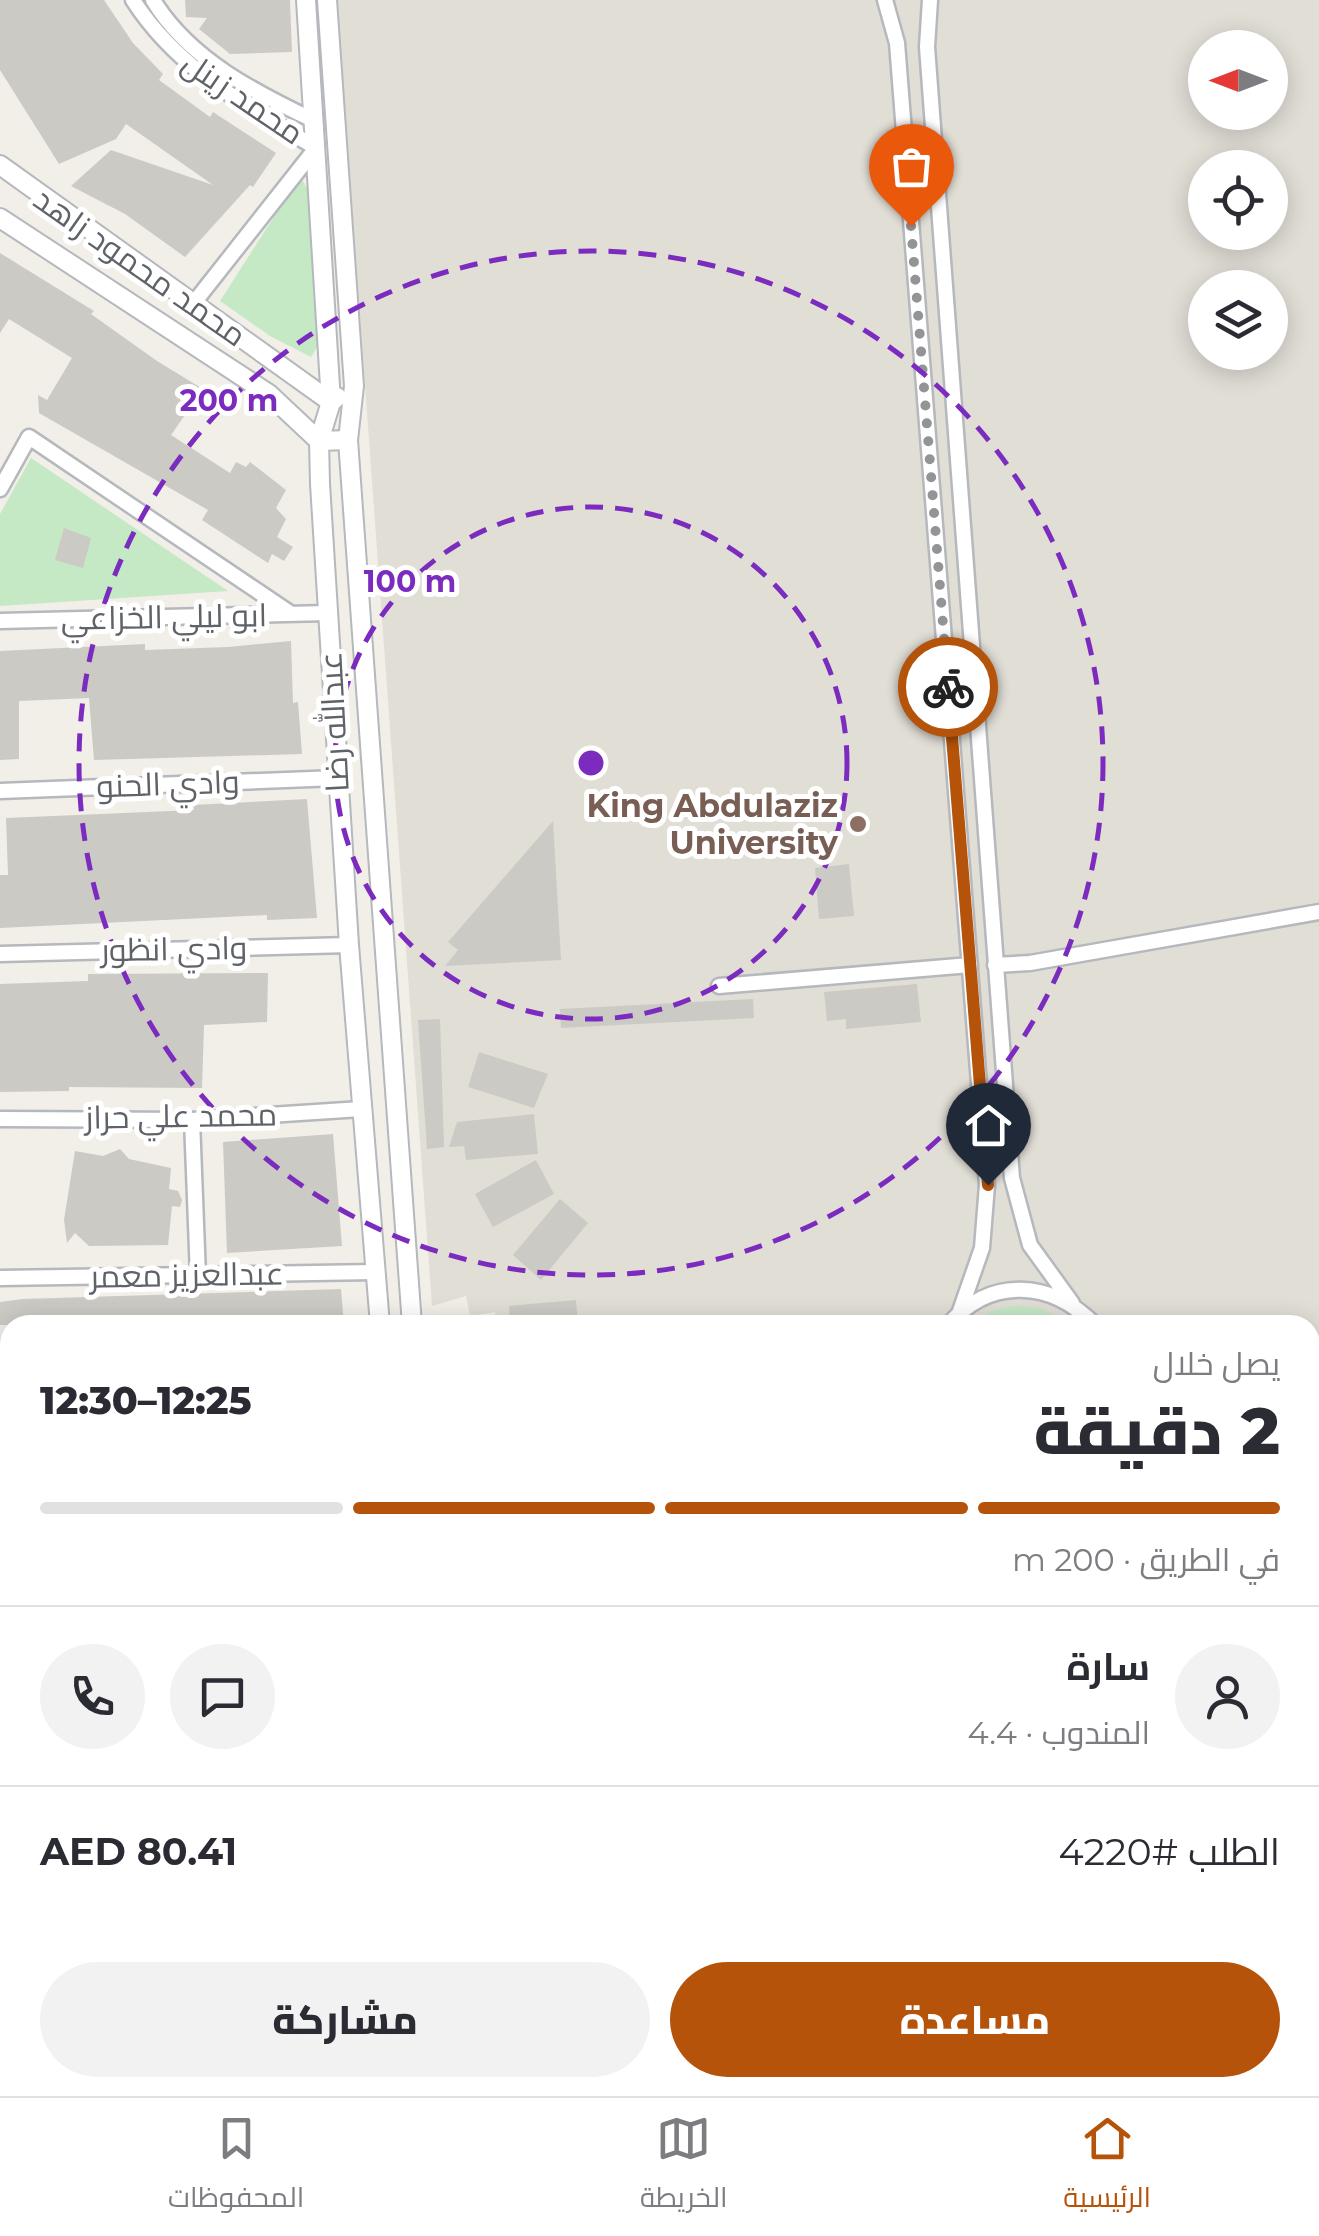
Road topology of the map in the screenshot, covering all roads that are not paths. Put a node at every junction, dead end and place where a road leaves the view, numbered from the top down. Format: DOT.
graph roads {
  1 [pos="134,0"];
  2 [pos="153,0"];
  3 [pos="306,0"];
  4 [pos="327,0"];
  5 [pos="885,0"];
  6 [pos="930,0"];
  7 [pos="315,120"];
  8 [pos="316,148"];
  9 [pos="0,165"];
  10 [pos="0,218"];
  11 [pos="192,304"];
  12 [pos="354,386"];
  13 [pos="331,402"];
  14 [pos="348,440"];
  15 [pos="319,441"];
  16 [pos="0,489"];
  17 [pos="328,613"];
  18 [pos="290,614"];
  19 [pos="0,621"];
  20 [pos="337,778"];
  21 [pos="0,790"];
  22 [pos="1319,912"];
  23 [pos="349,945"];
  24 [pos="0,954"];
  25 [pos="970,965"];
  26 [pos="995,965"];
  27 [pos="719,986"];
  28 [pos="361,1109"];
  29 [pos="0,1119"];
  30 [pos="192,1120"];
  31 [pos="374,1272"];
  32 [pos="198,1276"];
  33 [pos="0,1278"];
  34 [pos="1072,1303"];
  35 [pos="960,1311"];
  36 [pos="379,1315"];
  37 [pos="411,1315"];
  38 [pos="957,1315"];
  39 [pos="1085,1315"];
  1 -- 8 [label="street, محمد زينل"];
  2 -- 7 [label="street, محمد زينل"];
  3 -- 7 [label="street, عبدالله رضا"];
  4 -- 12 [label="street, عبدالله رضا"];
  5 -- 25 [label="street"];
  6 -- 26 [label="street"];
  7 -- 8 [label="street, عبدالله رضا"];
  8 -- 11 [label="street"];
  8 -- 13 [label="street, عبدالله رضا"];
  9 -- 11 [label="street, محمد محمود زاهد"];
  10 -- 15 [label="street, محمد محمود زاهد"];
  11 -- 13 [label="street, محمد محمود زاهد"];
  12 -- 13 [label="street"];
  12 -- 14 [label="street, عبدالله رضا"];
  13 -- 15 [label="street, عبدالله رضا"];
  14 -- 15 [label="street"];
  14 -- 37 [label="street, عبدالله رضا"];
  15 -- 17 [label="street, عبدالله رضا"];
  16 -- 18 [label="street"];
  17 -- 18 [label="street, ابو ليلي الخزاعي"];
  17 -- 20 [label="street, عبدالله رضا"];
  18 -- 19 [label="street, ابو ليلي الخزاعي"];
  20 -- 21 [label="street, وادي الحنو"];
  20 -- 23 [label="street, عبدالله رضا"];
  22 -- 26 [label="street"];
  23 -- 24 [label="street, وادي انظور"];
  23 -- 28 [label="street, عبدالله رضا"];
  25 -- 27 [label="street"];
  25 -- 35 [label="street"];
  26 -- 34 [label="street"];
  28 -- 30 [label="street, محمد علي حراز"];
  28 -- 31 [label="street, عبدالله رضا"];
  29 -- 30 [label="street, محمد علي حراز"];
  30 -- 32 [label="street"];
  31 -- 32 [label="street, عبدالعزيز معمر"];
  31 -- 36 [label="street, عبدالله رضا"];
  32 -- 33 [label="street, عبدالعزيز معمر"];
  34 -- 35 [label="street"];
  34 -- 39 [label="street"];
  35 -- 38 [label="street"];
}
